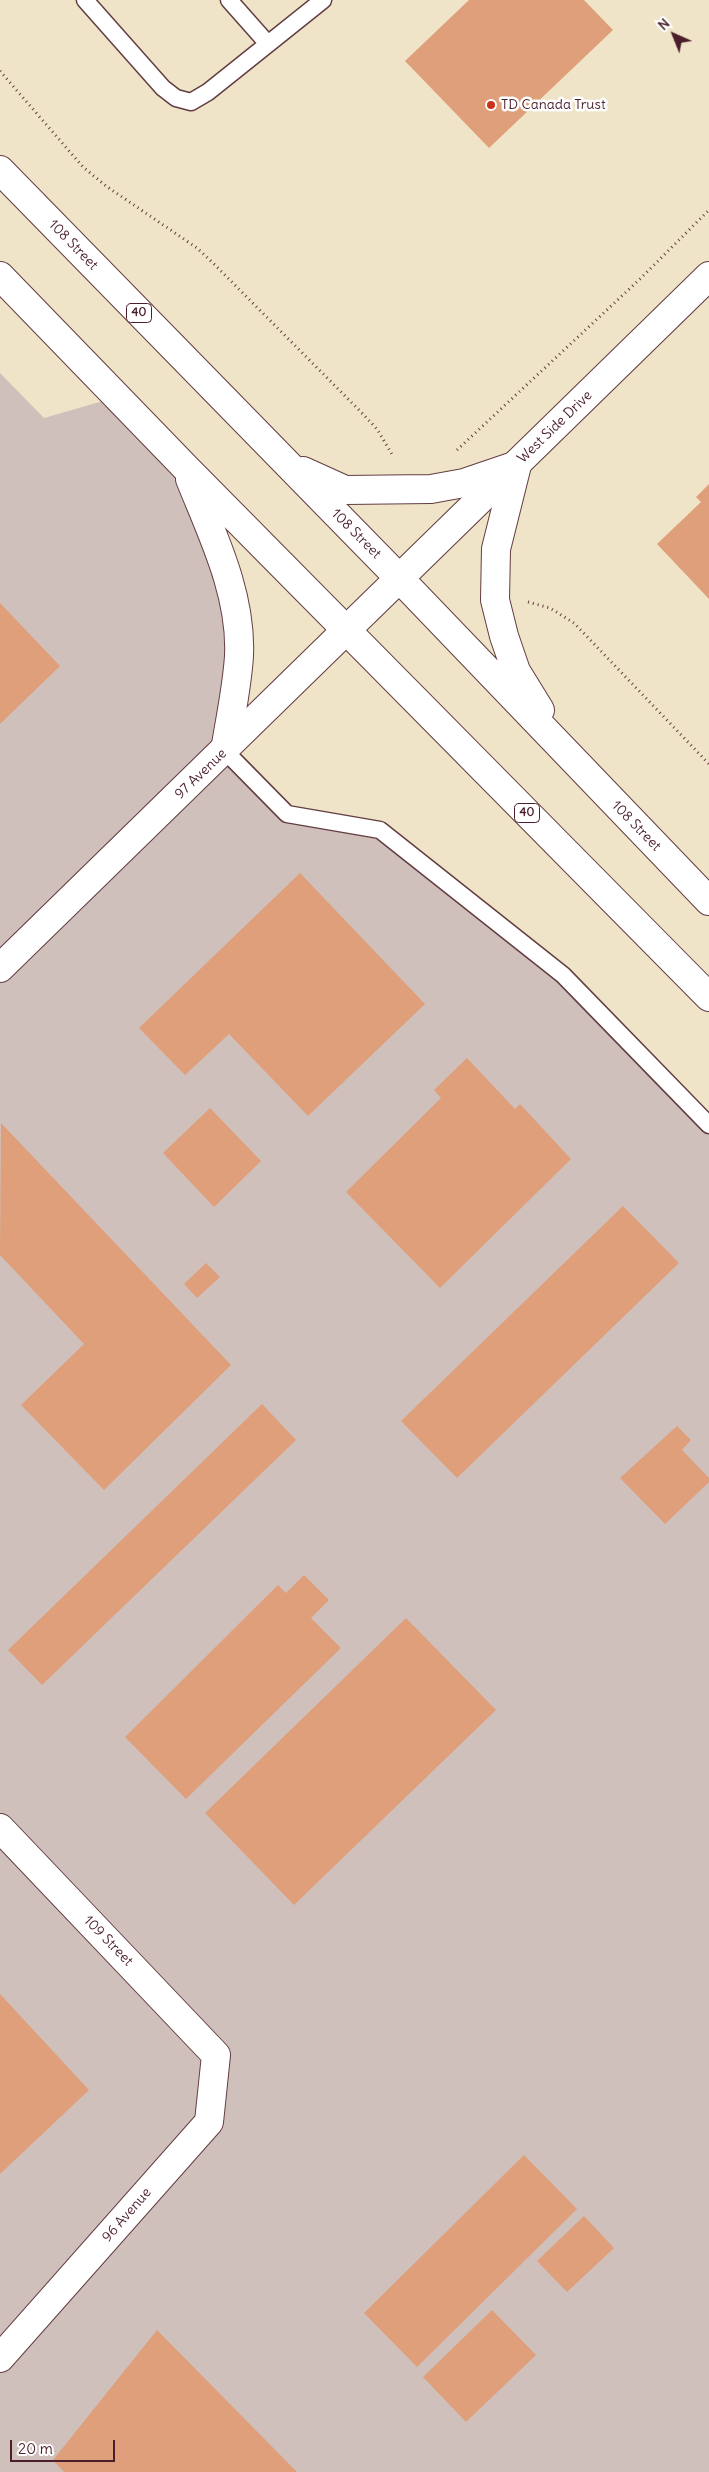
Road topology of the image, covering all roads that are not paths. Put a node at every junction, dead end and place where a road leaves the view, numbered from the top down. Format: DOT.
graph roads {
  1 [pos="85,0"];
  2 [pos="229,0"];
  3 [pos="324,0"];
  4 [pos="268,44"];
  5 [pos="0,170"];
  6 [pos="0,276"];
  7 [pos="709,276"];
  8 [pos="278,457"];
  9 [pos="516,465"];
  10 [pos="186,468"];
  11 [pos="399,578"];
  12 [pos="346,630"];
  13 [pos="224,751"];
  14 [pos="573,762"];
  15 [pos="709,901"];
  16 [pos="0,968"];
  17 [pos="709,997"];
  18 [pos="709,1125"];
  19 [pos="0,1828"];
  20 [pos="216,2055"];
  21 [pos="0,2358"];
  1 -- 4 [label="lane"];
  2 -- 4 [label="lane"];
  3 -- 4 [label="lane"];
  5 -- 8 [label="main road, 108 Street / 40"];
  6 -- 10 [label="main road, 40"];
  7 -- 9 [label="main road, West Side Drive"];
  8 -- 9 [label="main road"];
  8 -- 11 [label="main road, 108 Street / 40"];
  9 -- 11 [label="main road, West Side Drive"];
  9 -- 14 [label="main road"];
  10 -- 12 [label="main road, 40"];
  10 -- 13 [label="main road"];
  11 -- 12 [label="main road, 97 Avenue"];
  11 -- 14 [label="main road, 108 Street / 40"];
  12 -- 13 [label="main road, 97 Avenue"];
  12 -- 17 [label="main road, 40"];
  13 -- 16 [label="main road, 97 Avenue"];
  13 -- 18 [label="lane"];
  14 -- 15 [label="main road, 108 Street / 40"];
  19 -- 20 [label="main road, 109 Street"];
  20 -- 21 [label="main road, 96 Avenue"];
}
